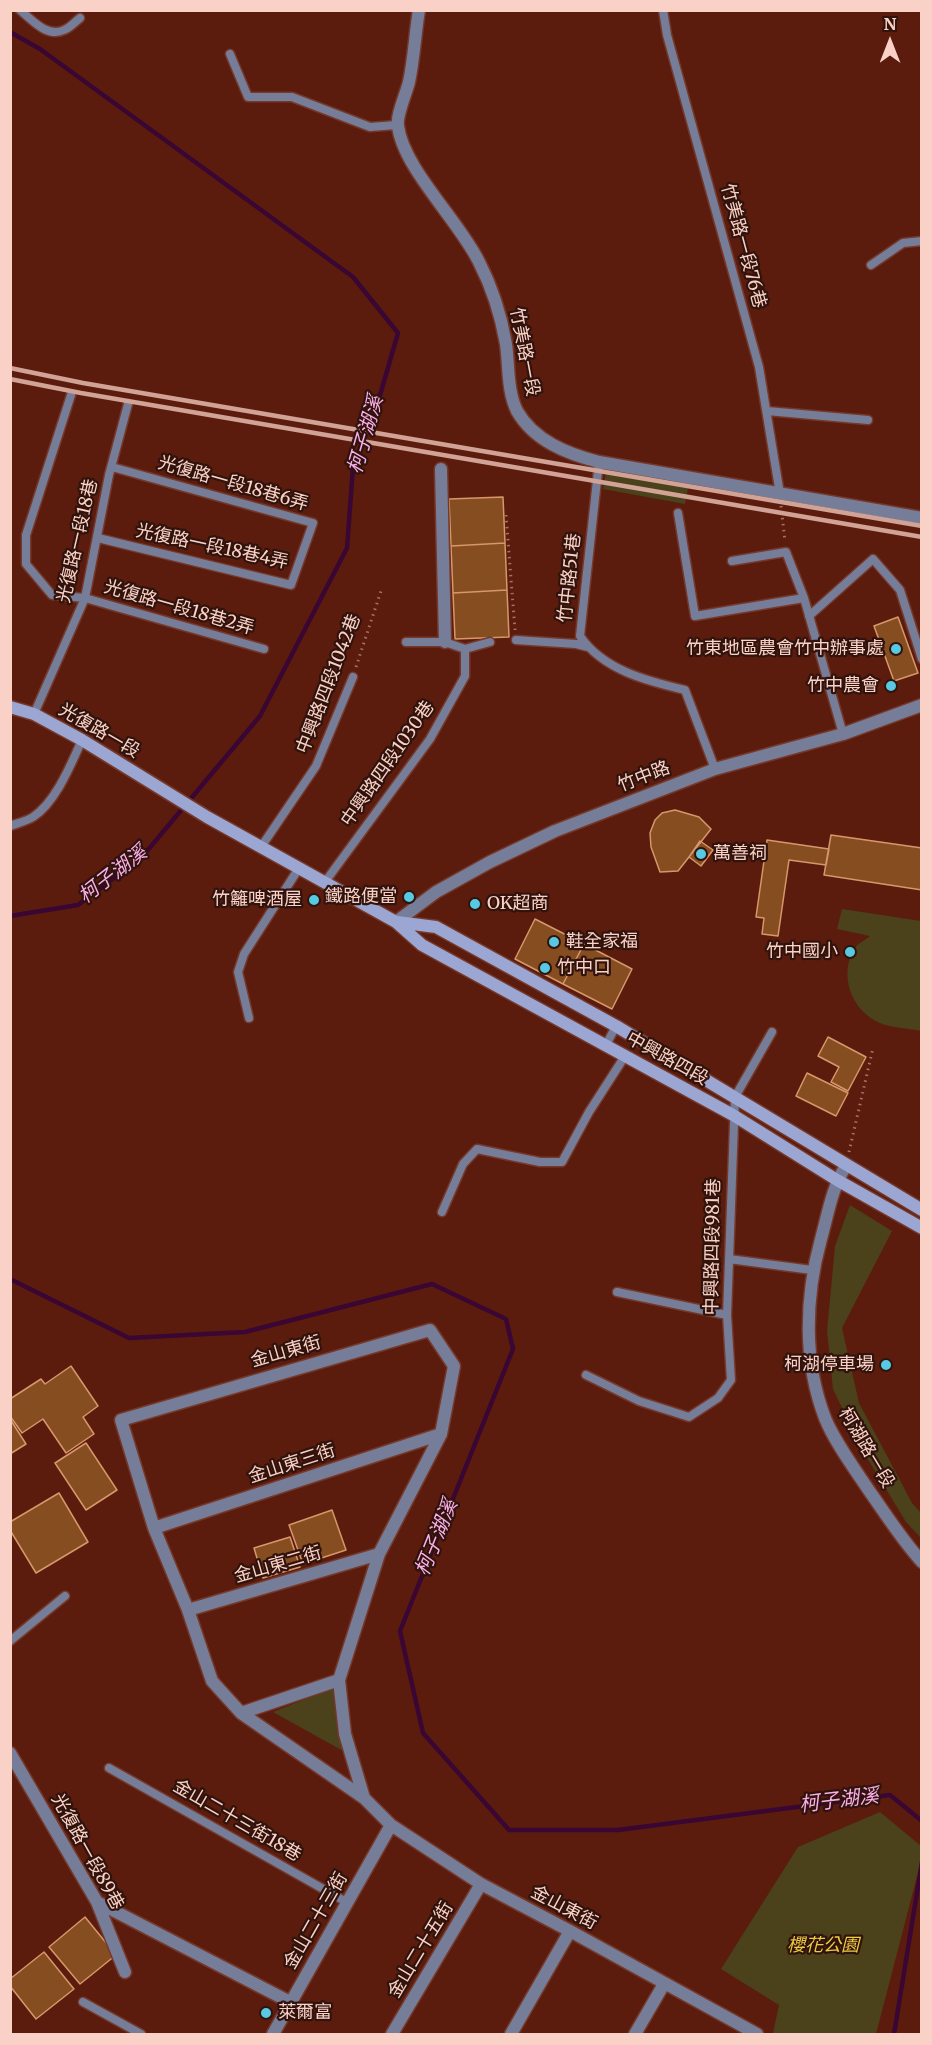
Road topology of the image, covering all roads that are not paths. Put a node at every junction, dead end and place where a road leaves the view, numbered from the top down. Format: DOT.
graph roads {
  1 [pos="21,10"];
  2 [pos="419,10"];
  3 [pos="663,10"];
  4 [pos="80,18"];
  5 [pos="230,54"];
  6 [pos="397,125"];
  7 [pos="921,241"];
  8 [pos="871,265"];
  9 [pos="71,395"];
  10 [pos="128,404"];
  11 [pos="767,411"];
  12 [pos="868,420"];
  13 [pos="599,462"];
  14 [pos="112,467"];
  15 [pos="441,470"];
  16 [pos="780,494"];
  17 [pos="678,513"];
  18 [pos="921,518"];
  19 [pos="98,538"];
  20 [pos="303,555"];
  21 [pos="732,561"];
  22 [pos="804,597"];
  23 [pos="85,598"];
  24 [pos="809,616"];
  25 [pos="516,640"];
  26 [pos="406,642"];
  27 [pos="445,642"];
  28 [pos="490,642"];
  29 [pos="588,647"];
  30 [pos="264,649"];
  31 [pos="465,649"];
  32 [pos="921,659"];
  33 [pos="353,678"];
  34 [pos="921,705"];
  35 [pos="10,707"];
  36 [pos="34,714"];
  37 [pos="843,734"];
  38 [pos="82,740"];
  39 [pos="715,769"];
  40 [pos="207,817"];
  41 [pos="10,826"];
  42 [pos="261,847"];
  43 [pos="299,868"];
  44 [pos="325,882"];
  45 [pos="396,922"];
  46 [pos="249,1018"];
  47 [pos="616,1026"];
  48 [pos="772,1032"];
  49 [pos="606,1046"];
  50 [pos="625,1056"];
  51 [pos="735,1097"];
  52 [pos="733,1116"];
  53 [pos="846,1166"];
  54 [pos="837,1180"];
  55 [pos="921,1210"];
  56 [pos="442,1212"];
  57 [pos="921,1228"];
  58 [pos="729,1260"];
  59 [pos="812,1270"];
  60 [pos="617,1292"];
  61 [pos="727,1315"];
  62 [pos="586,1375"];
  63 [pos="441,1434"];
  64 [pos="154,1528"];
  65 [pos="379,1554"];
  66 [pos="921,1562"];
  67 [pos="65,1596"];
  68 [pos="188,1610"];
  69 [pos="10,1641"];
  70 [pos="339,1680"];
  71 [pos="241,1713"];
  72 [pos="10,1753"];
  73 [pos="110,1768"];
  74 [pos="364,1798"];
  75 [pos="391,1825"];
  76 [pos="481,1884"];
  77 [pos="97,1902"];
  78 [pos="348,1903"];
  79 [pos="570,1931"];
  80 [pos="125,1972"];
  81 [pos="664,1984"];
  82 [pos="84,2002"];
  83 [pos="290,2002"];
  84 [pos="141,2034"];
  85 [pos="273,2034"];
  86 [pos="392,2034"];
  87 [pos="511,2034"];
  88 [pos="635,2034"];
  89 [pos="757,2034"];
  1 -- 4 [label="lane"];
  2 -- 6 [label="street"];
  3 -- 11 [label="lane, 竹美路一段76巷"];
  5 -- 6 [label="lane"];
  6 -- 13 [label="street, 竹美路一段"];
  7 -- 8 [label="lane"];
  9 -- 23 [label="lane, 光復路一段18巷2弄"];
  10 -- 14 [label="lane, 光復路一段18巷"];
  11 -- 12 [label="lane"];
  11 -- 16 [label="lane, 竹美路一段76巷"];
  13 -- 16 [label="street, 竹美路一段"];
  13 -- 29 [label="lane, 竹中路51巷"];
  14 -- 19 [label="lane, 光復路一段18巷"];
  14 -- 20 [label="lane, 光復路一段18巷6弄"];
  15 -- 27 [label="street"];
  16 -- 18 [label="street, 竹美路一段"];
  17 -- 22 [label="lane"];
  19 -- 20 [label="lane, 光復路一段18巷4弄"];
  19 -- 23 [label="lane, 光復路一段18巷"];
  21 -- 22 [label="lane"];
  22 -- 24 [label="lane"];
  23 -- 30 [label="lane, 光復路一段18巷2弄"];
  23 -- 36 [label="lane, 光復路一段18巷"];
  24 -- 32 [label="lane"];
  24 -- 37 [label="lane"];
  25 -- 29 [label="lane"];
  26 -- 27 [label="lane"];
  27 -- 31 [label="lane"];
  28 -- 31 [label="lane"];
  29 -- 39 [label="lane, 竹中路51巷"];
  31 -- 44 [label="lane, 中興路四段1030巷"];
  33 -- 42 [label="lane, 中興路四段1042巷"];
  34 -- 37 [label="street, 竹中路"];
  35 -- 36 [label="main road, 光復路一段"];
  36 -- 38 [label="main road, 光復路一段"];
  37 -- 39 [label="street, 竹中路"];
  38 -- 40 [label="main road, 光復路一段"];
  38 -- 41 [label="lane"];
  39 -- 45 [label="street, 竹中路"];
  40 -- 42 [label="main road, 中興路四段"];
  42 -- 43 [label="main road, 中興路四段"];
  43 -- 44 [label="main road, 中興路四段"];
  43 -- 46 [label="lane"];
  44 -- 45 [label="main road, 中興路四段"];
  45 -- 47 [label="main road, 中興路四段"];
  45 -- 49 [label="main road, 中興路四段"];
  47 -- 49 [label="lane"];
  47 -- 51 [label="main road, 中興路四段"];
  48 -- 51 [label="lane"];
  49 -- 50 [label="main road, 中興路四段"];
  50 -- 52 [label="main road, 中興路四段"];
  50 -- 56 [label="lane"];
  51 -- 52 [label="lane, 中興路四段981巷"];
  51 -- 53 [label="main road, 中興路四段"];
  52 -- 54 [label="main road, 中興路四段"];
  52 -- 58 [label="lane, 中興路四段981巷"];
  53 -- 54 [label="street, 柯湖路一段"];
  53 -- 55 [label="main road, 中興路四段"];
  54 -- 57 [label="main road, 中興路四段"];
  54 -- 59 [label="street, 柯湖路一段"];
  58 -- 59 [label="lane"];
  58 -- 61 [label="lane, 中興路四段981巷"];
  59 -- 66 [label="street, 柯湖路一段"];
  60 -- 61 [label="lane"];
  61 -- 62 [label="lane, 中興路四段981巷"];
  63 -- 64 [label="street, 金山東三街"];
  63 -- 64 [label="street, 金山東街"];
  63 -- 65 [label="street, 金山東街"];
  64 -- 68 [label="street, 金山東街"];
  65 -- 68 [label="street, 金山東二街"];
  65 -- 70 [label="street, 金山東街"];
  67 -- 69 [label="lane"];
  68 -- 71 [label="street, 金山東街"];
  70 -- 71 [label="street"];
  70 -- 74 [label="street, 金山東街"];
  71 -- 74 [label="street, 金山東街"];
  72 -- 77 [label="street, 光復路一段89巷"];
  73 -- 78 [label="lane, 金山二十三街18巷"];
  74 -- 75 [label="street, 金山東街"];
  75 -- 76 [label="street, 金山東街"];
  75 -- 78 [label="street, 金山二十三街"];
  76 -- 79 [label="street, 金山東街"];
  76 -- 86 [label="street, 金山二十五街"];
  77 -- 80 [label="street, 光復路一段89巷"];
  77 -- 83 [label="street"];
  78 -- 83 [label="street, 金山二十三街"];
  79 -- 81 [label="street, 金山東街"];
  79 -- 87 [label="street"];
  81 -- 88 [label="street"];
  81 -- 89 [label="street, 金山東街"];
  82 -- 84 [label="lane"];
  83 -- 85 [label="street, 金山二十三街"];
}
